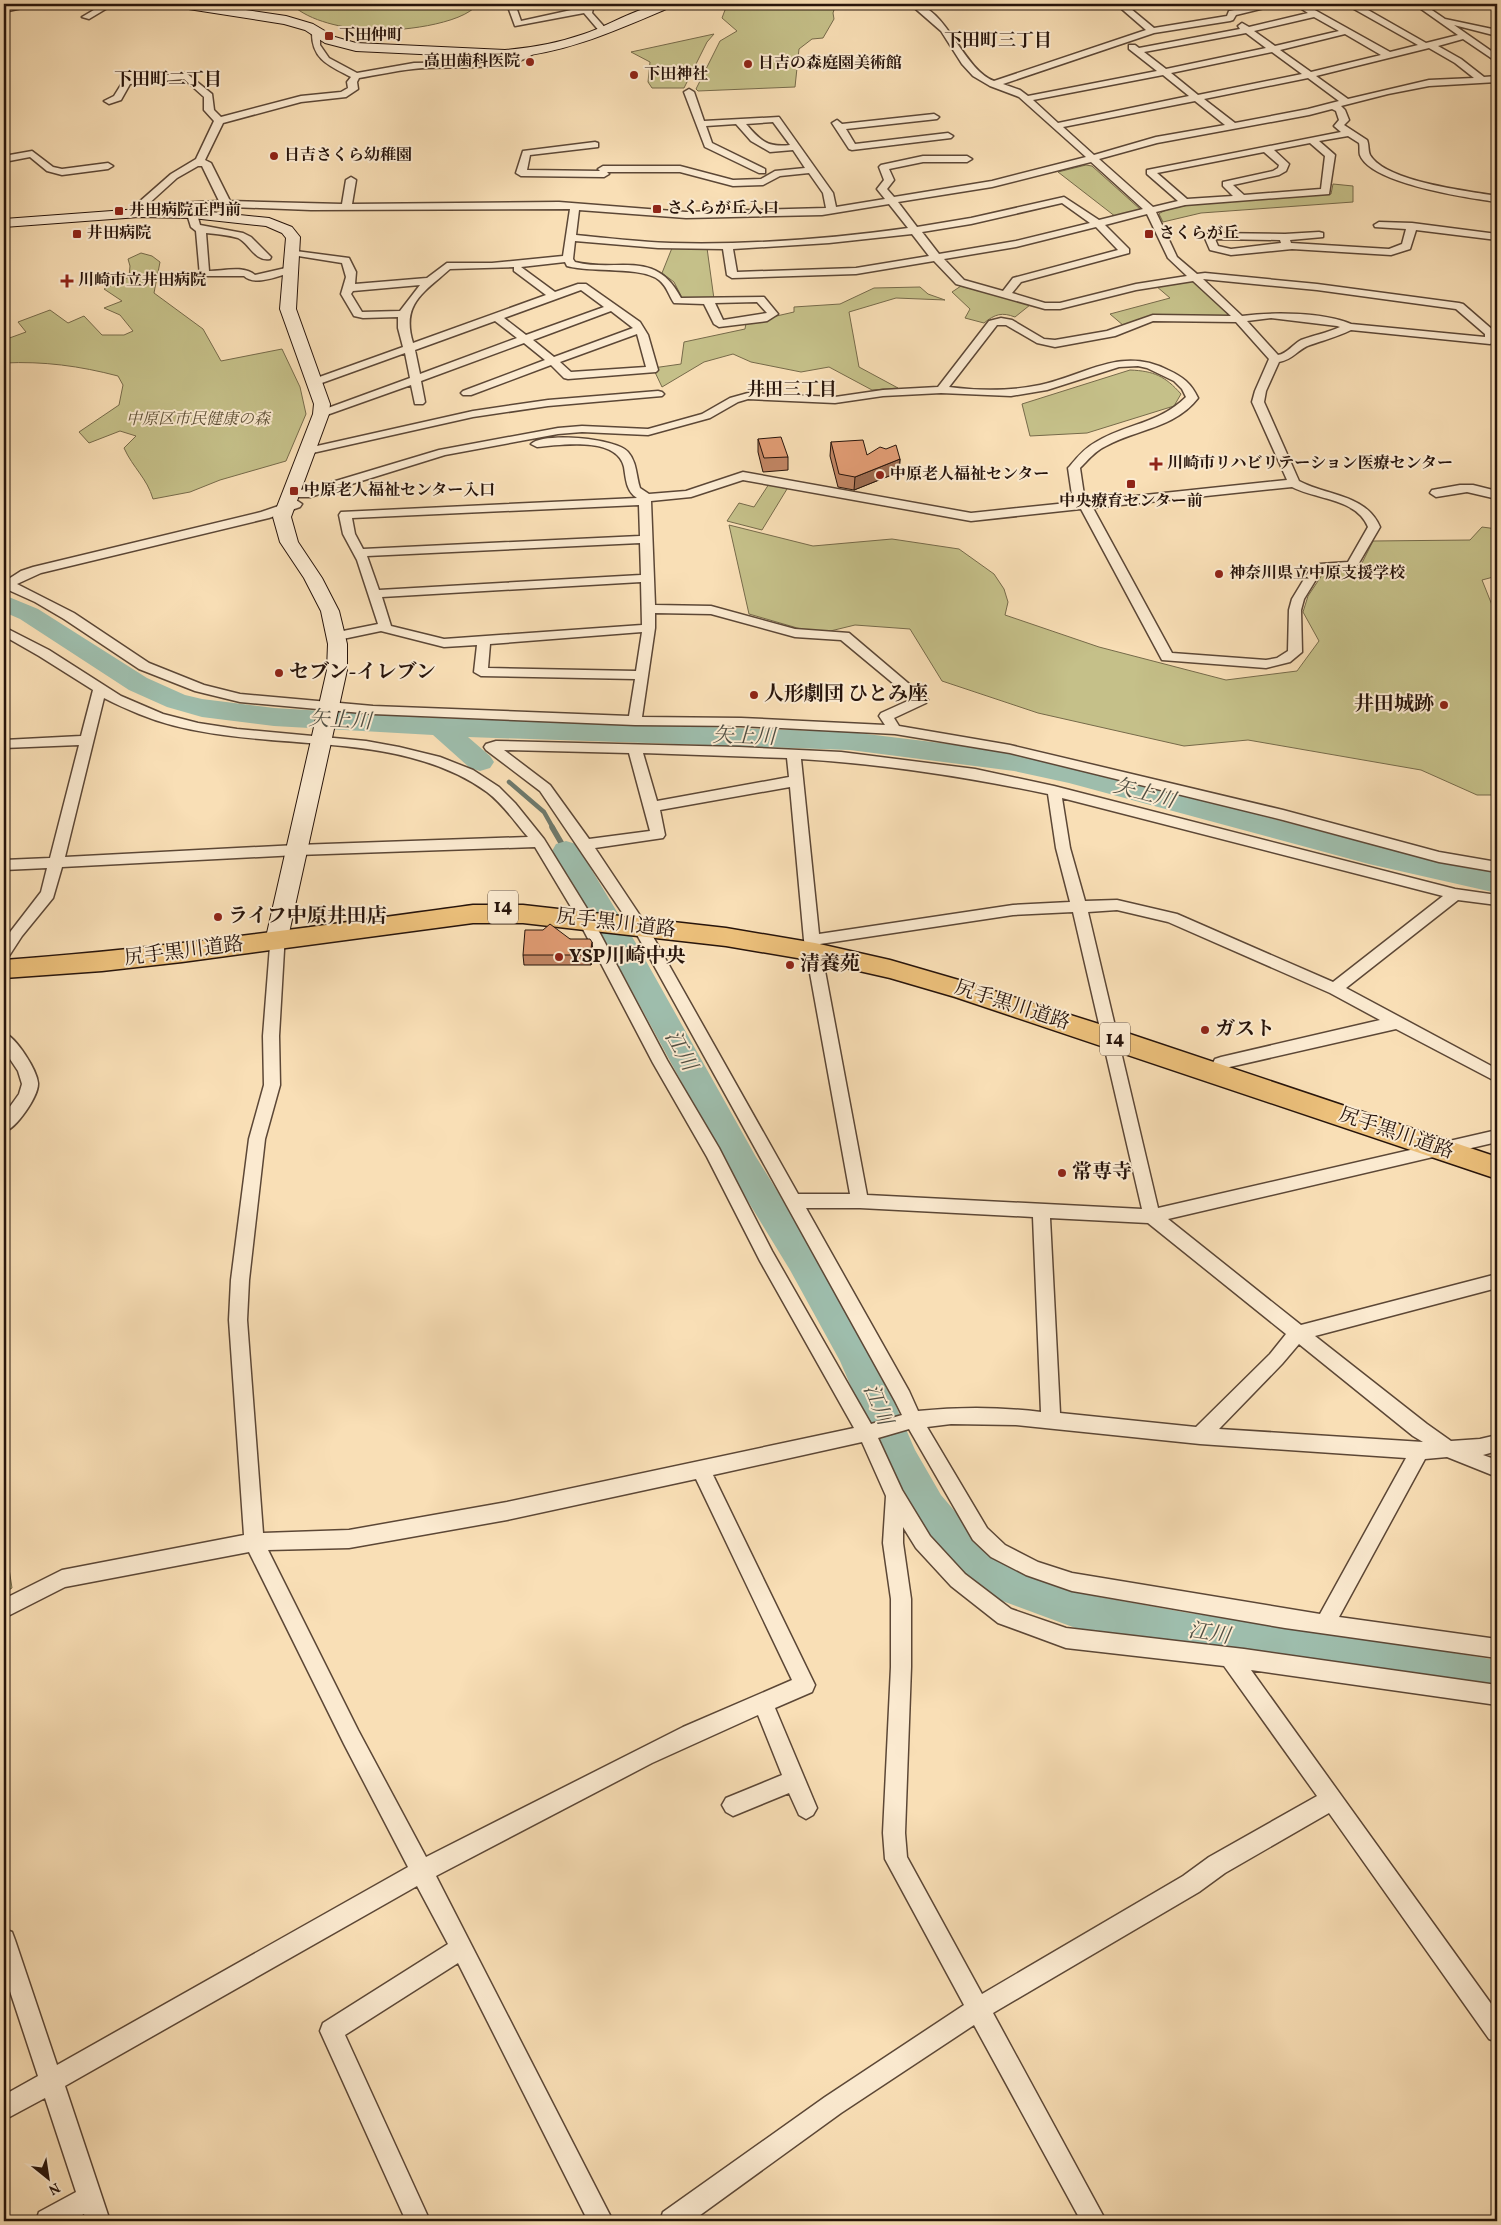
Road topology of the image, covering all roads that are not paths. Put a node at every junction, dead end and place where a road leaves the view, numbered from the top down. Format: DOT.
graph roads {
  1 [pos="27,4"];
  2 [pos="110,4"];
  3 [pos="182,4"];
  4 [pos="511,4"];
  5 [pos="667,4"];
  6 [pos="914,4"];
  7 [pos="1120,4"];
  8 [pos="1277,4"];
  9 [pos="1298,4"];
  10 [pos="1357,4"];
  11 [pos="1418,4"];
  12 [pos="590,6"];
  13 [pos="4,10"];
  14 [pos="1315,14"];
  15 [pos="86,17"];
  16 [pos="1230,18"];
  17 [pos="1444,20"];
  18 [pos="1248,30"];
  19 [pos="604,31"];
  20 [pos="316,32"];
  21 [pos="1152,32"];
  22 [pos="1348,32"];
  23 [pos="1497,33"];
  24 [pos="1466,36"];
  25 [pos="1124,41"];
  26 [pos="1427,46"];
  27 [pos="1276,50"];
  28 [pos="1138,51"];
  29 [pos="530,53"];
  30 [pos="1388,55"];
  31 [pos="1496,57"];
  32 [pos="1165,73"];
  33 [pos="1309,75"];
  34 [pos="356,76"];
  35 [pos="1497,79"];
  36 [pos="1482,80"];
  37 [pos="993,84"];
  38 [pos="689,92"];
  39 [pos="1198,98"];
  40 [pos="1025,99"];
  41 [pos="109,101"];
  42 [pos="1346,101"];
  43 [pos="1332,105"];
  44 [pos="934,117"];
  45 [pos="218,121"];
  46 [pos="738,121"];
  47 [pos="701,124"];
  48 [pos="1056,126"];
  49 [pos="1233,126"];
  50 [pos="1348,133"];
  51 [pos="948,136"];
  52 [pos="1313,141"];
  53 [pos="595,145"];
  54 [pos="796,147"];
  55 [pos="1266,149"];
  56 [pos="4,158"];
  57 [pos="967,159"];
  58 [pos="1092,159"];
  59 [pos="198,163"];
  60 [pos="108,166"];
  61 [pos="811,170"];
  62 [pos="762,171"];
  63 [pos="351,180"];
  64 [pos="1242,198"];
  65 [pos="1497,199"];
  66 [pos="890,201"];
  67 [pos="1185,202"];
  68 [pos="226,203"];
  69 [pos="575,206"];
  70 [pos="346,207"];
  71 [pos="832,210"];
  72 [pos="1150,210"];
  73 [pos="139,213"];
  74 [pos="192,214"];
  75 [pos="4,223"];
  76 [pos="1098,224"];
  77 [pos="1379,225"];
  78 [pos="1412,226"];
  79 [pos="201,228"];
  80 [pos="914,229"];
  81 [pos="1319,236"];
  82 [pos="1497,237"];
  83 [pos="572,238"];
  84 [pos="1285,242"];
  85 [pos="728,246"];
  86 [pos="281,253"];
  87 [pos="936,257"];
  88 [pos="568,259"];
  89 [pos="518,269"];
  90 [pos="286,271"];
  91 [pos="1192,277"];
  92 [pos="430,282"];
  93 [pos="350,288"];
  94 [pos="1005,295"];
  95 [pos="554,296"];
  96 [pos="709,302"];
  97 [pos="612,307"];
  98 [pos="404,314"];
  99 [pos="496,317"];
  100 [pos="1240,319"];
  101 [pos="1349,327"];
  102 [pos="639,329"];
  103 [pos="522,339"];
  104 [pos="409,348"];
  105 [pos="1274,359"];
  106 [pos="553,361"];
  107 [pos="415,379"];
  108 [pos="315,382"];
  109 [pos="940,390"];
  110 [pos="467,393"];
  111 [pos="658,394"];
  112 [pos="419,402"];
  113 [pos="321,414"];
  114 [pos="308,451"];
  115 [pos="1294,482"];
  116 [pos="1436,494"];
  117 [pos="1497,495"];
  118 [pos="644,499"];
  119 [pos="288,501"];
  120 [pos="1085,506"];
  121 [pos="645,539"];
  122 [pos="358,553"];
  123 [pos="647,578"];
  124 [pos="5,584"];
  125 [pos="375,594"];
  126 [pos="648,609"];
  127 [pos="649,628"];
  128 [pos="386,629"];
  129 [pos="4,631"];
  130 [pos="338,636"];
  131 [pos="484,641"];
  132 [pos="642,675"];
  133 [pos="100,688"];
  134 [pos="328,708"];
  135 [pos="635,721"];
  136 [pos="895,730"];
  137 [pos="88,740"];
  138 [pos="320,740"];
  139 [pos="4,744"];
  140 [pos="635,749"];
  141 [pos="794,755"];
  142 [pos="796,781"];
  143 [pos="1054,791"];
  144 [pos="652,807"];
  145 [pos="539,842"];
  146 [pos="584,845"];
  147 [pos="297,850"];
  148 [pos="56,863"];
  149 [pos="4,865"];
  150 [pos="1497,867"];
  151 [pos="1456,894"];
  152 [pos="1497,900"];
  153 [pos="1079,907"];
  154 [pos="583,915"];
  155 [pos="636,922"];
  156 [pos="278,937"];
  157 [pos="814,945"];
  158 [pos="4,952"];
  159 [pos="4,961"];
  160 [pos="4,969"];
  161 [pos="1335,989"];
  162 [pos="1395,1023"];
  163 [pos="1108,1032"];
  164 [pos="4,1039"];
  165 [pos="1221,1063"];
  166 [pos="1497,1076"];
  167 [pos="4,1126"];
  168 [pos="1497,1136"];
  169 [pos="1453,1147"];
  170 [pos="1497,1156"];
  171 [pos="1497,1168"];
  172 [pos="792,1201"];
  173 [pos="860,1201"];
  174 [pos="1041,1212"];
  175 [pos="1152,1216"];
  176 [pos="1497,1281"];
  177 [pos="1298,1334"];
  178 [pos="913,1420"];
  179 [pos="1052,1420"];
  180 [pos="867,1432"];
  181 [pos="1200,1436"];
  182 [pos="1497,1443"];
  183 [pos="1450,1450"];
  184 [pos="1420,1451"];
  185 [pos="1497,1469"];
  186 [pos="700,1470"];
  187 [pos="895,1496"];
  188 [pos="254,1542"];
  189 [pos="4,1608"];
  190 [pos="1325,1624"];
  191 [pos="1497,1649"];
  192 [pos="1231,1659"];
  193 [pos="1497,1695"];
  194 [pos="763,1703"];
  195 [pos="795,1780"];
  196 [pos="1331,1800"];
  197 [pos="733,1804"];
  198 [pos="806,1808"];
  199 [pos="422,1871"];
  200 [pos="4,1940"];
  201 [pos="462,1948"];
  202 [pos="978,2010"];
  203 [pos="1497,2031"];
  204 [pos="52,2081"];
  205 [pos="4,2108"];
  206 [pos="90,2197"];
  207 [pos="48,2221"];
  208 [pos="98,2221"];
  209 [pos="418,2221"];
  210 [pos="602,2221"];
  211 [pos="672,2221"];
  212 [pos="1094,2221"];
  1 -- 13 [label="street"];
  2 -- 15 [label="street"];
  3 -- 20 [label="street"];
  4 -- 12 [label="street"];
  5 -- 19 [label="street"];
  6 -- 37 [label="street"];
  7 -- 21 [label="street"];
  8 -- 16 [label="street"];
  9 -- 14 [label="street"];
  10 -- 26 [label="street"];
  11 -- 17 [label="street"];
  12 -- 19 [label="street"];
  14 -- 18 [label="street"];
  14 -- 22 [label="street"];
  16 -- 18 [label="street"];
  16 -- 21 [label="street"];
  17 -- 23 [label="street"];
  17 -- 24 [label="street"];
  18 -- 27 [label="street"];
  18 -- 28 [label="street"];
  19 -- 29 [label="street"];
  20 -- 29 [label="street"];
  20 -- 34 [label="street"];
  21 -- 25 [label="street"];
  22 -- 27 [label="street"];
  22 -- 30 [label="street"];
  24 -- 26 [label="street"];
  24 -- 31 [label="street"];
  25 -- 28 [label="street"];
  25 -- 37 [label="street"];
  26 -- 30 [label="street"];
  26 -- 36 [label="street"];
  27 -- 32 [label="street"];
  27 -- 33 [label="street"];
  28 -- 32 [label="street"];
  29 -- 34 [label="street"];
  30 -- 33 [label="street"];
  32 -- 39 [label="street"];
  32 -- 40 [label="street"];
  33 -- 39 [label="street"];
  33 -- 42 [label="street"];
  34 -- 45 [label="street"];
  35 -- 36 [label="street"];
  36 -- 42 [label="street"];
  37 -- 40 [label="street"];
  38 -- 47 [label="street"];
  39 -- 48 [label="street"];
  39 -- 49 [label="street"];
  40 -- 48 [label="street"];
  41 -- 45 [label="street"];
  42 -- 43 [label="street"];
  43 -- 49 [label="street"];
  43 -- 50 [label="street"];
  44 -- 51 [label="street"];
  45 -- 59 [label="street"];
  46 -- 47 [label="street"];
  46 -- 54 [label="street"];
  46 -- 54 [label="street"];
  47 -- 62 [label="street"];
  48 -- 58 [label="street"];
  49 -- 58 [label="street"];
  50 -- 52 [label="street"];
  50 -- 65 [label="street"];
  52 -- 55 [label="street"];
  52 -- 64 [label="street"];
  53 -- 61 [label="street"];
  54 -- 61 [label="street"];
  55 -- 64 [label="street"];
  55 -- 67 [label="street"];
  56 -- 60 [label="street"];
  57 -- 66 [label="street"];
  58 -- 66 [label="street"];
  58 -- 72 [label="street"];
  59 -- 68 [label="street"];
  59 -- 73 [label="street"];
  61 -- 71 [label="street"];
  63 -- 70 [label="street"];
  64 -- 67 [label="street"];
  66 -- 71 [label="street"];
  66 -- 80 [label="street"];
  67 -- 72 [label="street"];
  68 -- 70 [label="street"];
  68 -- 73 [label="street"];
  69 -- 70 [label="street"];
  69 -- 71 [label="street"];
  69 -- 83 [label="street"];
  72 -- 76 [label="street"];
  72 -- 91 [label="street"];
  73 -- 74 [label="street"];
  73 -- 75 [label="street"];
  74 -- 79 [label="street"];
  74 -- 86 [label="street"];
  76 -- 80 [label="street"];
  76 -- 87 [label="street"];
  76 -- 94 [label="street"];
  77 -- 78 [label="street"];
  78 -- 82 [label="street"];
  78 -- 84 [label="street"];
  79 -- 86 [label="street"];
  79 -- 90 [label="street"];
  80 -- 85 [label="street"];
  80 -- 87 [label="street"];
  81 -- 84 [label="street"];
  83 -- 85 [label="street"];
  83 -- 88 [label="street"];
  84 -- 84 [label="street"];
  85 -- 87 [label="street"];
  86 -- 90 [label="street"];
  86 -- 90 [label="street"];
  86 -- 93 [label="street"];
  87 -- 94 [label="street"];
  88 -- 92 [label="street"];
  88 -- 96 [label="street"];
  89 -- 95 [label="street"];
  90 -- 108 [label="street"];
  91 -- 94 [label="street"];
  91 -- 100 [label="street"];
  91 -- 101 [label="street"];
  92 -- 93 [label="street"];
  92 -- 98 [label="street"];
  93 -- 98 [label="street"];
  95 -- 97 [label="street"];
  95 -- 99 [label="street"];
  96 -- 96 [label="street"];
  97 -- 102 [label="street"];
  97 -- 103 [label="street"];
  98 -- 104 [label="street"];
  99 -- 103 [label="street"];
  99 -- 104 [label="street"];
  100 -- 101 [label="street"];
  100 -- 105 [label="street"];
  100 -- 109 [label="street"];
  101 -- 105 [label="street"];
  102 -- 106 [label="street"];
  102 -- 106 [label="street"];
  103 -- 106 [label="street"];
  103 -- 107 [label="street"];
  104 -- 107 [label="street"];
  104 -- 108 [label="street"];
  105 -- 115 [label="street"];
  106 -- 110 [label="street"];
  107 -- 112 [label="street"];
  107 -- 113 [label="street"];
  108 -- 113 [label="street"];
  109 -- 119 [label="street"];
  109 -- 120 [label="street"];
  111 -- 114 [label="street"];
  113 -- 114 [label="street"];
  114 -- 119 [label="street"];
  115 -- 120 [label="street"];
  115 -- 120 [label="street"];
  116 -- 117 [label="street"];
  118 -- 119 [label="street"];
  118 -- 120 [label="street"];
  118 -- 121 [label="street"];
  118 -- 122 [label="street"];
  119 -- 124 [label="street"];
  119 -- 130 [label="street"];
  121 -- 122 [label="street"];
  121 -- 123 [label="street"];
  122 -- 125 [label="street"];
  123 -- 125 [label="street"];
  123 -- 126 [label="street"];
  124 -- 134 [label="street"];
  125 -- 128 [label="street"];
  126 -- 127 [label="street"];
  126 -- 136 [label="street"];
  127 -- 131 [label="street"];
  127 -- 132 [label="street"];
  128 -- 130 [label="street"];
  128 -- 131 [label="street"];
  129 -- 133 [label="street"];
  130 -- 134 [label="street"];
  131 -- 132 [label="street"];
  132 -- 135 [label="street"];
  133 -- 137 [label="street"];
  133 -- 138 [label="street"];
  134 -- 135 [label="street"];
  134 -- 138 [label="street"];
  135 -- 136 [label="street"];
  136 -- 150 [label="street"];
  137 -- 139 [label="street"];
  137 -- 148 [label="street"];
  138 -- 145 [label="street"];
  138 -- 147 [label="street"];
  140 -- 141 [label="street"];
  140 -- 144 [label="street"];
  140 -- 146 [label="street"];
  141 -- 142 [label="street"];
  141 -- 143 [label="street"];
  142 -- 144 [label="street"];
  142 -- 157 [label="street"];
  143 -- 151 [label="street"];
  143 -- 153 [label="street"];
  144 -- 146 [label="street"];
  145 -- 147 [label="street"];
  145 -- 154 [label="street"];
  146 -- 155 [label="street"];
  147 -- 148 [label="street"];
  147 -- 156 [label="street"];
  148 -- 149 [label="street"];
  148 -- 158 [label="street"];
  151 -- 152 [label="street"];
  151 -- 161 [label="street"];
  153 -- 157 [label="street"];
  153 -- 161 [label="street"];
  153 -- 163 [label="street"];
  154 -- 155 [label="main road, 尻手黒川道路 / 14"];
  154 -- 156 [label="main road, 尻手黒川道路 / 14"];
  154 -- 180 [label="street"];
  155 -- 157 [label="main road, 尻手黒川道路 / 14"];
  155 -- 172 [label="street"];
  156 -- 159 [label="main road, 尻手黒川道路 / 14"];
  156 -- 160 [label="main road, 尻手黒川道路 / 14"];
  156 -- 188 [label="street"];
  157 -- 163 [label="main road, 尻手黒川道路 / 14"];
  157 -- 173 [label="street"];
  161 -- 162 [label="street"];
  162 -- 165 [label="street"];
  162 -- 166 [label="street"];
  163 -- 165 [label="main road, 尻手黒川道路 / 14"];
  163 -- 169 [label="main road, 尻手黒川道路 / 14"];
  163 -- 175 [label="street"];
  164 -- 167 [label="street"];
  165 -- 169 [label="main road, 尻手黒川道路 / 14"];
  168 -- 169 [label="street"];
  169 -- 170 [label="main road, 尻手黒川道路 / 14"];
  169 -- 171 [label="main road, 尻手黒川道路 / 14"];
  169 -- 175 [label="street"];
  172 -- 173 [label="street"];
  172 -- 178 [label="street"];
  173 -- 174 [label="street"];
  174 -- 175 [label="street"];
  174 -- 179 [label="street"];
  175 -- 177 [label="street"];
  176 -- 177 [label="street"];
  177 -- 181 [label="street"];
  177 -- 183 [label="street"];
  178 -- 179 [label="street"];
  178 -- 180 [label="street"];
  178 -- 190 [label="street"];
  179 -- 181 [label="street"];
  180 -- 186 [label="street"];
  180 -- 187 [label="street"];
  181 -- 184 [label="street"];
  182 -- 183 [label="street"];
  183 -- 184 [label="street"];
  183 -- 185 [label="street"];
  184 -- 190 [label="street"];
  186 -- 188 [label="street"];
  186 -- 194 [label="street"];
  187 -- 192 [label="street"];
  187 -- 202 [label="street"];
  188 -- 189 [label="street"];
  188 -- 199 [label="street"];
  190 -- 191 [label="street"];
  192 -- 193 [label="street"];
  192 -- 196 [label="street"];
  194 -- 195 [label="street"];
  194 -- 199 [label="street"];
  195 -- 197 [label="street"];
  195 -- 198 [label="street"];
  196 -- 202 [label="street"];
  196 -- 203 [label="street"];
  199 -- 201 [label="street"];
  199 -- 204 [label="street"];
  200 -- 204 [label="street"];
  201 -- 209 [label="street"];
  201 -- 210 [label="street"];
  202 -- 211 [label="street"];
  202 -- 212 [label="street"];
  204 -- 205 [label="street"];
  204 -- 206 [label="street"];
  206 -- 207 [label="street"];
  206 -- 208 [label="street"];
}
